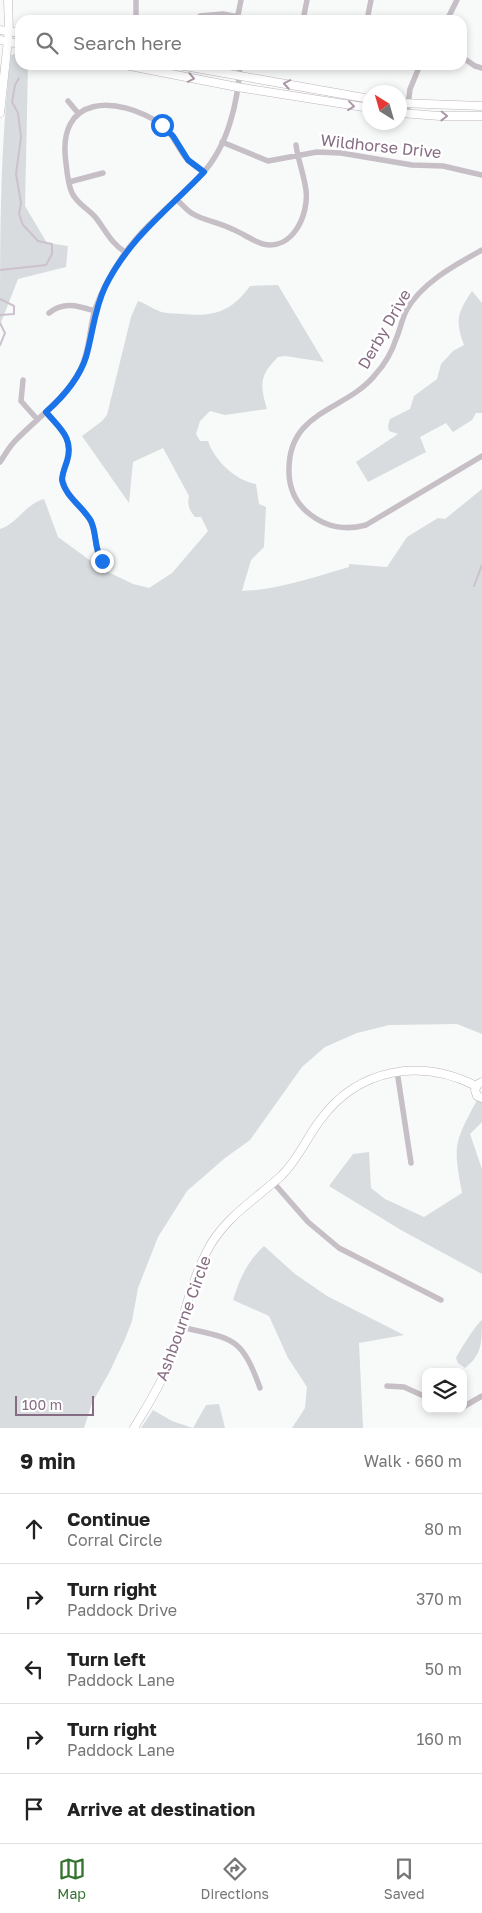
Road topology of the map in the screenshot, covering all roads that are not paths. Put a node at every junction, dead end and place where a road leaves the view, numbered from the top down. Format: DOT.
graph roads {
  1 [pos="8,0"];
  2 [pos="136,0"];
  3 [pos="241,0"];
  4 [pos="307,0"];
  5 [pos="371,0"];
  6 [pos="457,0"];
  7 [pos="136,15"];
  8 [pos="212,15"];
  9 [pos="227,15"];
  10 [pos="238,15"];
  11 [pos="304,15"];
  12 [pos="368,15"];
  13 [pos="450,15"];
  14 [pos="0,30"];
  15 [pos="9,31"];
  16 [pos="15,32"];
  17 [pos="4,41"];
  18 [pos="467,60"];
  19 [pos="482,68"];
  20 [pos="151,70"];
  21 [pos="206,70"];
  22 [pos="240,70"];
  23 [pos="418,70"];
  24 [pos="240,76"];
  25 [pos="238,87"];
  26 [pos="407,95"];
  27 [pos="362,98"];
  28 [pos="68,101"];
  29 [pos="407,104"];
  30 [pos="482,106"];
  31 [pos="362,107"];
  32 [pos="0,113"];
  33 [pos="78,113"];
  34 [pos="407,113"];
  35 [pos="482,116"];
  36 [pos="222,142"];
  37 [pos="296,145"];
  38 [pos="298,156"];
  39 [pos="103,172"];
  40 [pos="204,172"];
  41 [pos="482,175"];
  42 [pos="69,182"];
  43 [pos="176,199"];
  44 [pos="482,250"];
  45 [pos="125,252"];
  46 [pos="94,311"];
  47 [pos="49,313"];
  48 [pos="22,380"];
  49 [pos="46,412"];
  50 [pos="37,419"];
  51 [pos="482,456"];
  52 [pos="0,462"];
  53 [pos="105,565"];
  54 [pos="397,1071"];
  55 [pos="479,1084"];
  56 [pos="482,1098"];
  57 [pos="411,1163"];
  58 [pos="273,1182"];
  59 [pos="441,1300"];
  60 [pos="180,1326"];
  61 [pos="387,1386"];
  62 [pos="260,1388"];
  63 [pos="422,1394"];
  64 [pos="482,1396"];
  65 [pos="467,1405"];
  66 [pos="134,1428"];
  1 -- 15 [label="street"];
  2 -- 7 [label="street"];
  3 -- 10 [label="street"];
  4 -- 11 [label="street"];
  5 -- 12 [label="street"];
  6 -- 13 [label="street"];
  8 -- 9 [label="street"];
  14 -- 15 [label="street"];
  15 -- 16 [label="street"];
  15 -- 17 [label="street"];
  17 -- 32 [label="street"];
  18 -- 19 [label="street"];
  20 -- 25 [label="street, one-way"];
  21 -- 24 [label="street"];
  22 -- 24 [label="street"];
  23 -- 26 [label="street"];
  24 -- 25 [label="street"];
  27 -- 24 [label="street, one-way"];
  25 -- 31 [label="street, one-way"];
  25 -- 36 [label="street"];
  28 -- 33 [label="street"];
  29 -- 30 [label="street"];
  33 -- 40 [label="street"];
  33 -- 42 [label="street"];
  34 -- 35 [label="street, one-way"];
  36 -- 38 [label="street, Wildhorse Drive"];
  36 -- 40 [label="street"];
  37 -- 38 [label="street"];
  38 -- 41 [label="street, Wildhorse Drive"];
  38 -- 43 [label="street"];
  39 -- 42 [label="street"];
  40 -- 43 [label="street"];
  42 -- 45 [label="street"];
  43 -- 45 [label="street"];
  44 -- 51 [label="street, Derby Drive"];
  45 -- 46 [label="street"];
  46 -- 47 [label="street"];
  46 -- 49 [label="street"];
  48 -- 50 [label="street"];
  49 -- 50 [label="street"];
  49 -- 53 [label="street"];
  50 -- 52 [label="street"];
  54 -- 55 [label="street, Ashbourne Circle"];
  54 -- 57 [label="street"];
  54 -- 58 [label="street, Ashbourne Circle"];
  55 -- 56 [label="street, Ashbourne Circle"];
  58 -- 59 [label="street"];
  58 -- 60 [label="street, Ashbourne Circle"];
  60 -- 62 [label="street"];
  60 -- 66 [label="street, Ashbourne Circle"];
  61 -- 63 [label="street"];
  64 -- 65 [label="street"];
}
